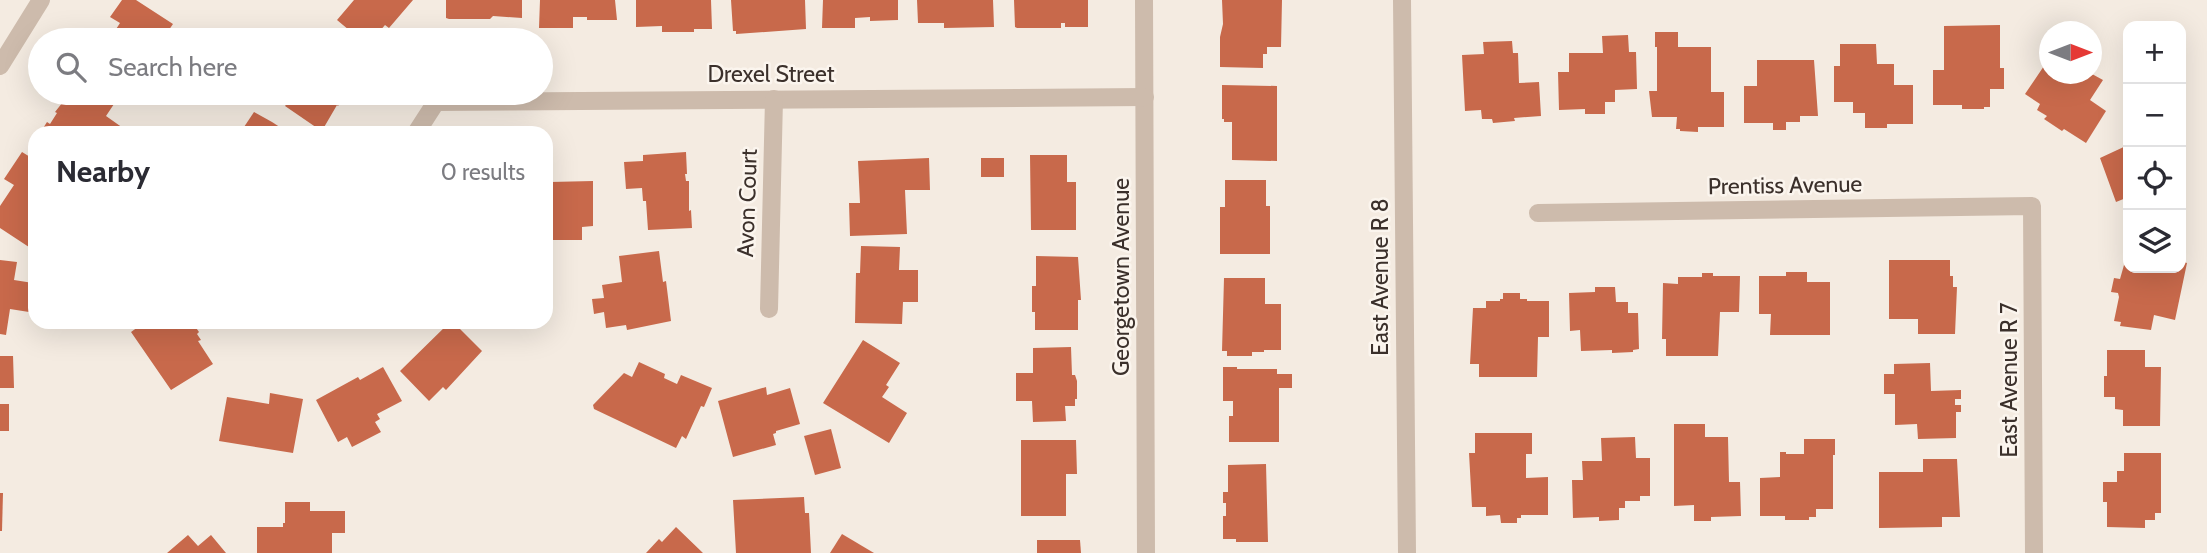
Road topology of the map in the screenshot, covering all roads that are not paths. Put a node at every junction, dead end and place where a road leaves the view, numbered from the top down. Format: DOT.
graph roads {
  1 [pos="41,0"];
  2 [pos="1144,0"];
  3 [pos="1402,0"];
  4 [pos="0,66"];
  5 [pos="1144,97"];
  6 [pos="775,99"];
  7 [pos="553,101"];
  8 [pos="434,105"];
  9 [pos="421,126"];
  10 [pos="2032,206"];
  11 [pos="1538,213"];
  12 [pos="769,309"];
  13 [pos="1146,553"];
  14 [pos="1407,553"];
  15 [pos="2034,553"];
  1 -- 4 [label="street"];
  2 -- 5 [label="street, Georgetown Avenue"];
  3 -- 14 [label="street, East Avenue R 8"];
  5 -- 6 [label="street, Drexel Street"];
  5 -- 13 [label="street, Georgetown Avenue"];
  6 -- 7 [label="street, Drexel Street"];
  6 -- 12 [label="street, Avon Court"];
  8 -- 9 [label="street, Drexel Street"];
  10 -- 11 [label="street, Prentiss Avenue"];
  10 -- 15 [label="street, East Avenue R 7"];
}
